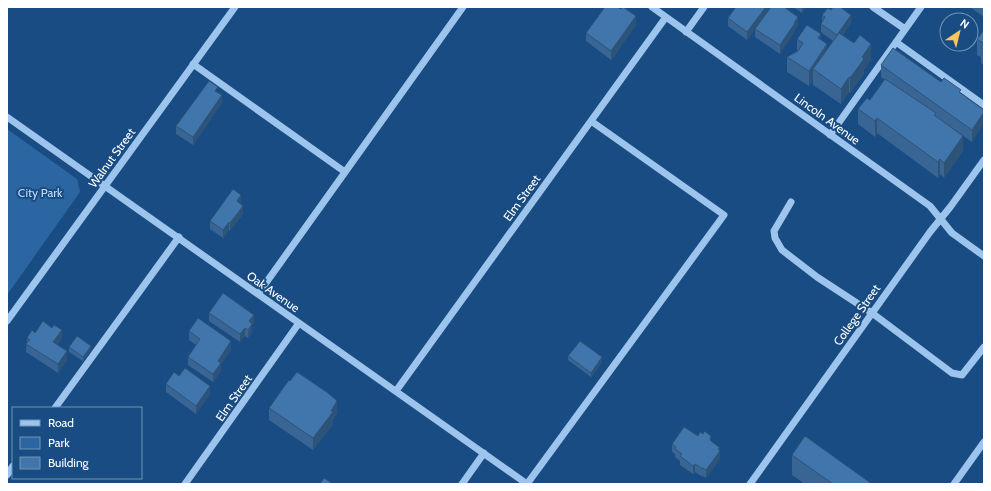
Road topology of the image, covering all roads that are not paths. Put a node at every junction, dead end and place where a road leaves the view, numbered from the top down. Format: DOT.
graph roads {
  1 [pos="235,7"];
  2 [pos="463,7"];
  3 [pos="652,7"];
  4 [pos="704,7"];
  5 [pos="873,7"];
  6 [pos="921,7"];
  7 [pos="666,17"];
  8 [pos="905,29"];
  9 [pos="686,32"];
  10 [pos="896,42"];
  11 [pos="193,64"];
  12 [pos="984,105"];
  13 [pos="7,117"];
  14 [pos="591,121"];
  15 [pos="830,135"];
  16 [pos="984,160"];
  17 [pos="346,172"];
  18 [pos="105,186"];
  19 [pos="791,202"];
  20 [pos="940,219"];
  21 [pos="179,237"];
  22 [pos="984,256"];
  23 [pos="258,294"];
  24 [pos="872,313"];
  25 [pos="7,321"];
  26 [pos="299,324"];
  27 [pos="984,348"];
  28 [pos="396,391"];
  29 [pos="56,407"];
  30 [pos="984,442"];
  31 [pos="484,453"];
  32 [pos="185,484"];
  33 [pos="462,484"];
  34 [pos="527,484"];
  35 [pos="750,484"];
  36 [pos="954,484"];
  1 -- 11 [label="street, Walnut Street"];
  2 -- 17 [label="street"];
  3 -- 7 [label="street, Lincoln Avenue"];
  4 -- 9 [label="street"];
  5 -- 8 [label="street"];
  6 -- 8 [label="street"];
  7 -- 9 [label="street, Lincoln Avenue"];
  7 -- 14 [label="street, Elm Street"];
  8 -- 10 [label="street"];
  9 -- 15 [label="street, Lincoln Avenue"];
  10 -- 12 [label="street"];
  10 -- 15 [label="street"];
  11 -- 17 [label="street"];
  11 -- 18 [label="street, Walnut Street"];
  13 -- 18 [label="street, Oak Avenue"];
  14 -- 28 [label="street, Elm Street"];
  14 -- 34 [label="street"];
  15 -- 20 [label="street, Lincoln Avenue"];
  16 -- 20 [label="street, College Street"];
  17 -- 23 [label="street"];
  18 -- 21 [label="street, Oak Avenue"];
  18 -- 25 [label="street, Walnut Street"];
  19 -- 24 [label="street"];
  20 -- 22 [label="street, Lincoln Avenue"];
  20 -- 24 [label="street, College Street"];
  21 -- 23 [label="street, Oak Avenue"];
  21 -- 29 [label="street"];
  23 -- 26 [label="street, Oak Avenue"];
  24 -- 27 [label="street"];
  24 -- 35 [label="street, College Street"];
  26 -- 28 [label="street, Oak Avenue"];
  26 -- 32 [label="street, Elm Street"];
  28 -- 31 [label="street, Oak Avenue"];
  30 -- 36 [label="street"];
  31 -- 33 [label="street"];
  31 -- 34 [label="street, Oak Avenue"];
}
